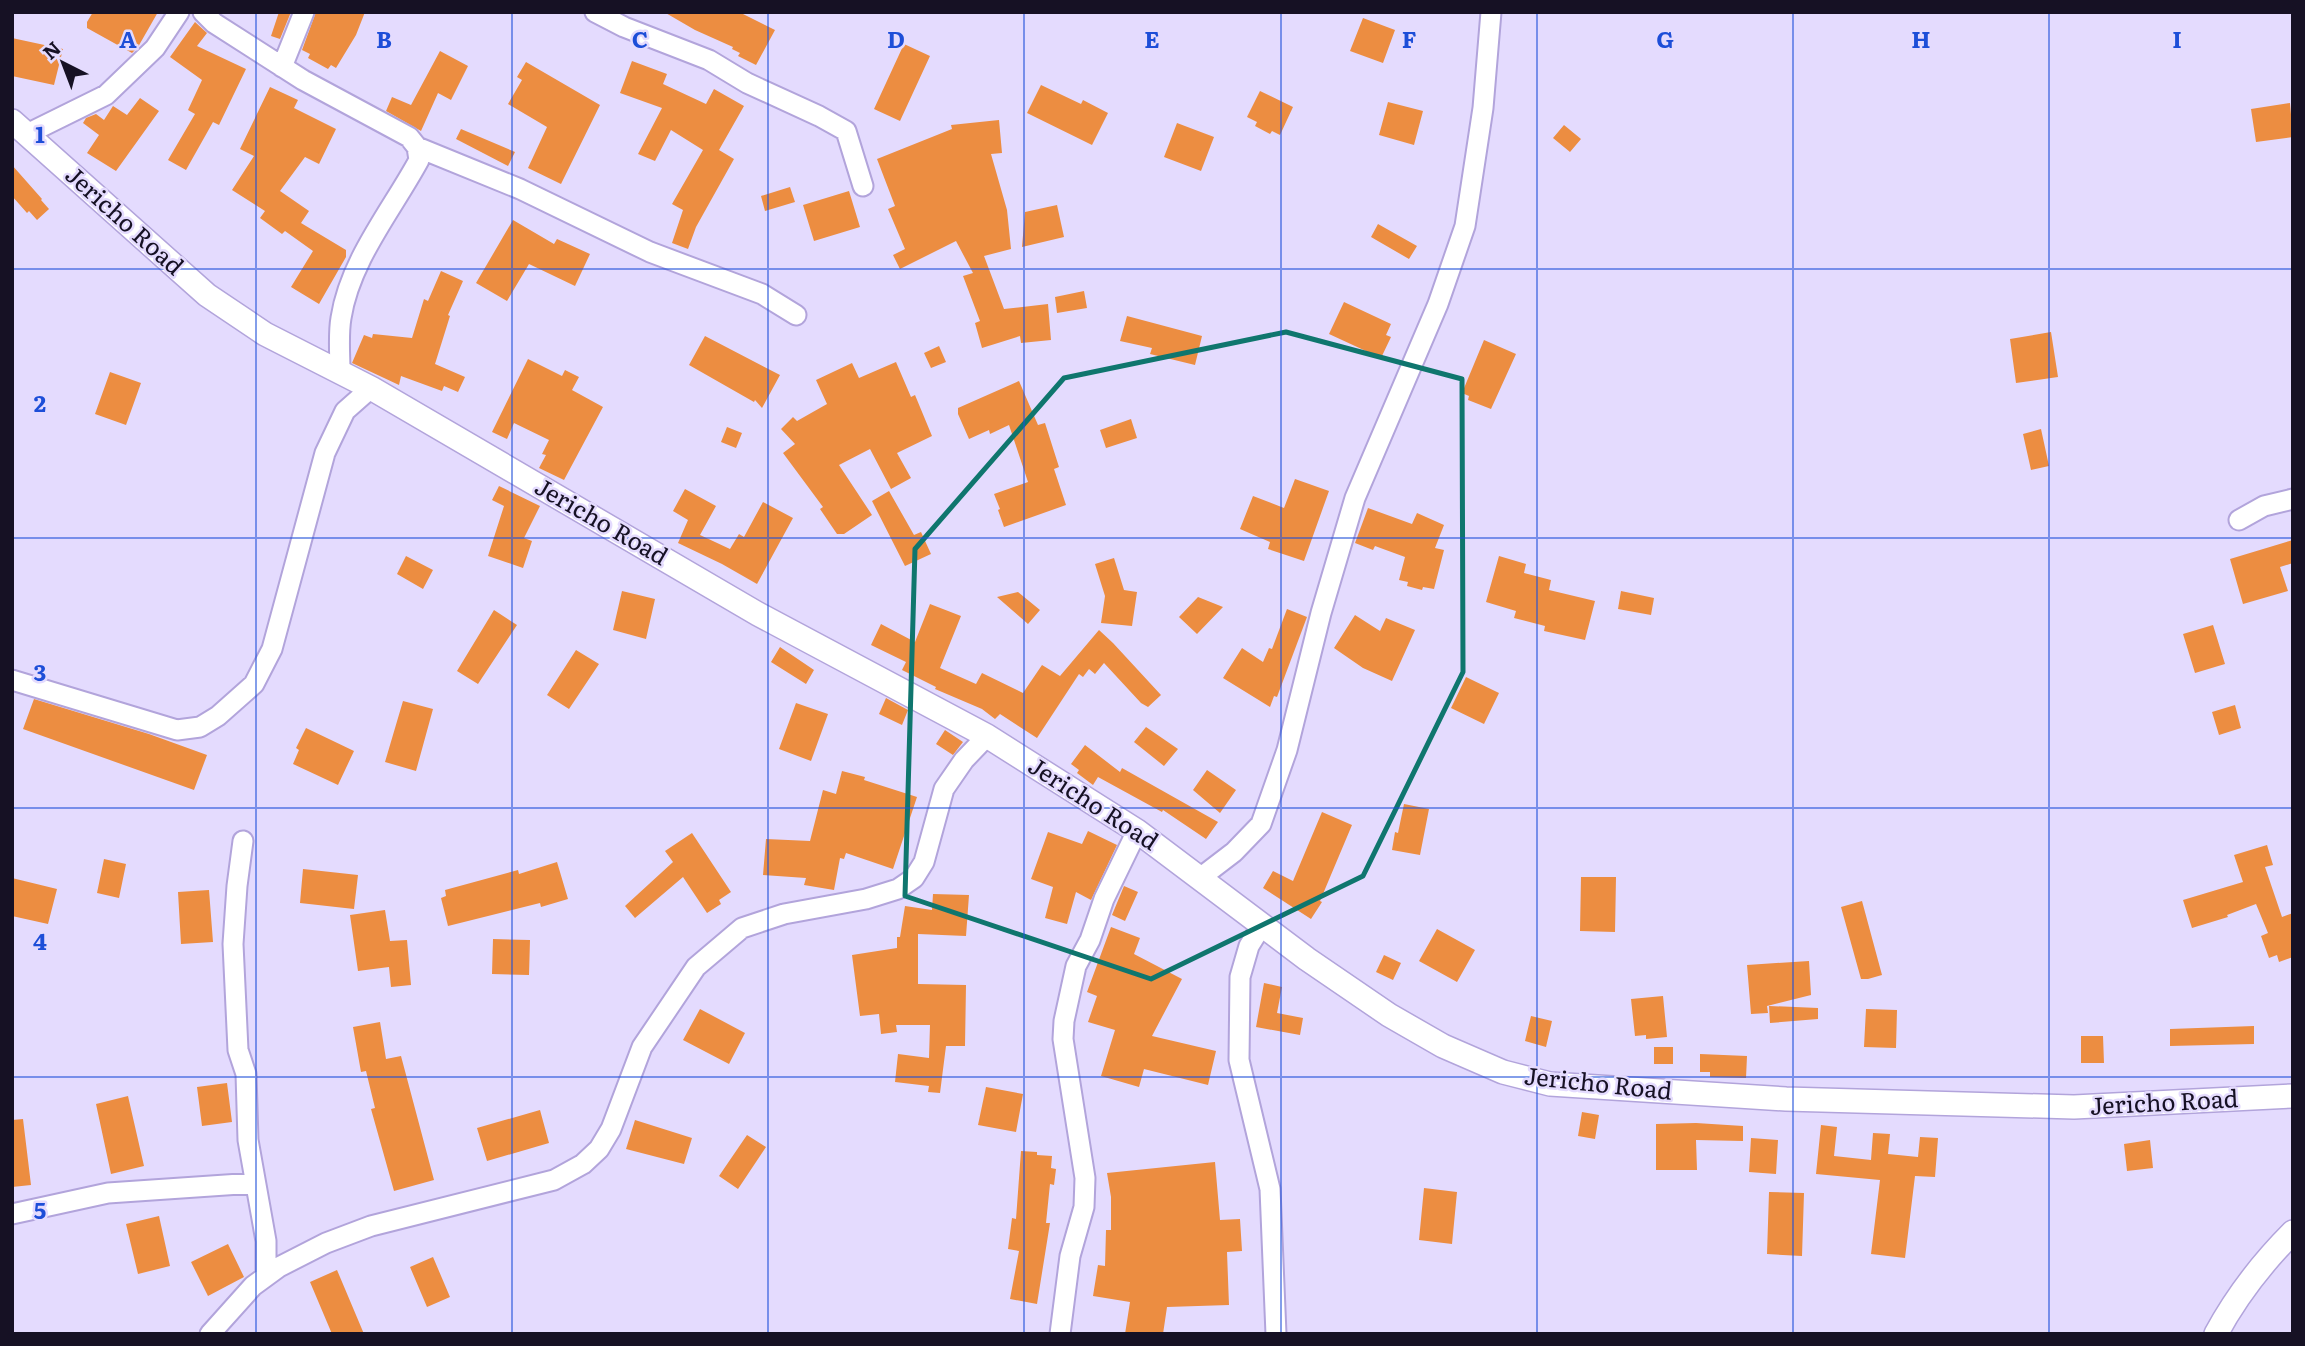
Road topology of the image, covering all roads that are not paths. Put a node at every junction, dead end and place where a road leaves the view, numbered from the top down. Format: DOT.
graph roads {
  1 [pos="179,12"];
  2 [pos="203,12"];
  3 [pos="304,12"];
  4 [pos="595,12"];
  5 [pos="1491,12"];
  6 [pos="627,20"];
  7 [pos="282,67"];
  8 [pos="20,127"];
  9 [pos="417,147"];
  10 [pos="863,186"];
  11 [pos="796,315"];
  12 [pos="340,372"];
  13 [pos="371,388"];
  14 [pos="2293,499"];
  15 [pos="2239,520"];
  16 [pos="12,680"];
  17 [pos="987,736"];
  18 [pos="1137,831"];
  19 [pos="243,841"];
  20 [pos="1200,878"];
  21 [pos="1262,925"];
  22 [pos="2293,1096"];
  23 [pos="255,1184"];
  24 [pos="12,1213"];
  25 [pos="2293,1232"];
  26 [pos="266,1276"];
  27 [pos="210,1334"];
  28 [pos="1060,1334"];
  29 [pos="1276,1334"];
  30 [pos="2216,1334"];
  1 -- 8 [label="street"];
  2 -- 7 [label="street"];
  3 -- 7 [label="street"];
  4 -- 6 [label="street"];
  5 -- 20 [label="street"];
  6 -- 10 [label="street"];
  7 -- 9 [label="street"];
  8 -- 12 [label="street, Jericho Road"];
  9 -- 11 [label="street"];
  9 -- 12 [label="street"];
  12 -- 13 [label="street, Jericho Road"];
  13 -- 16 [label="street"];
  13 -- 17 [label="street, Jericho Road"];
  14 -- 15 [label="street"];
  17 -- 18 [label="street, Jericho Road"];
  17 -- 26 [label="street"];
  18 -- 20 [label="street, Jericho Road"];
  18 -- 28 [label="street"];
  19 -- 23 [label="street"];
  20 -- 21 [label="street, Jericho Road"];
  21 -- 22 [label="street, Jericho Road"];
  21 -- 29 [label="street"];
  23 -- 24 [label="street"];
  23 -- 26 [label="street"];
  25 -- 30 [label="street"];
  26 -- 27 [label="street"];
}
